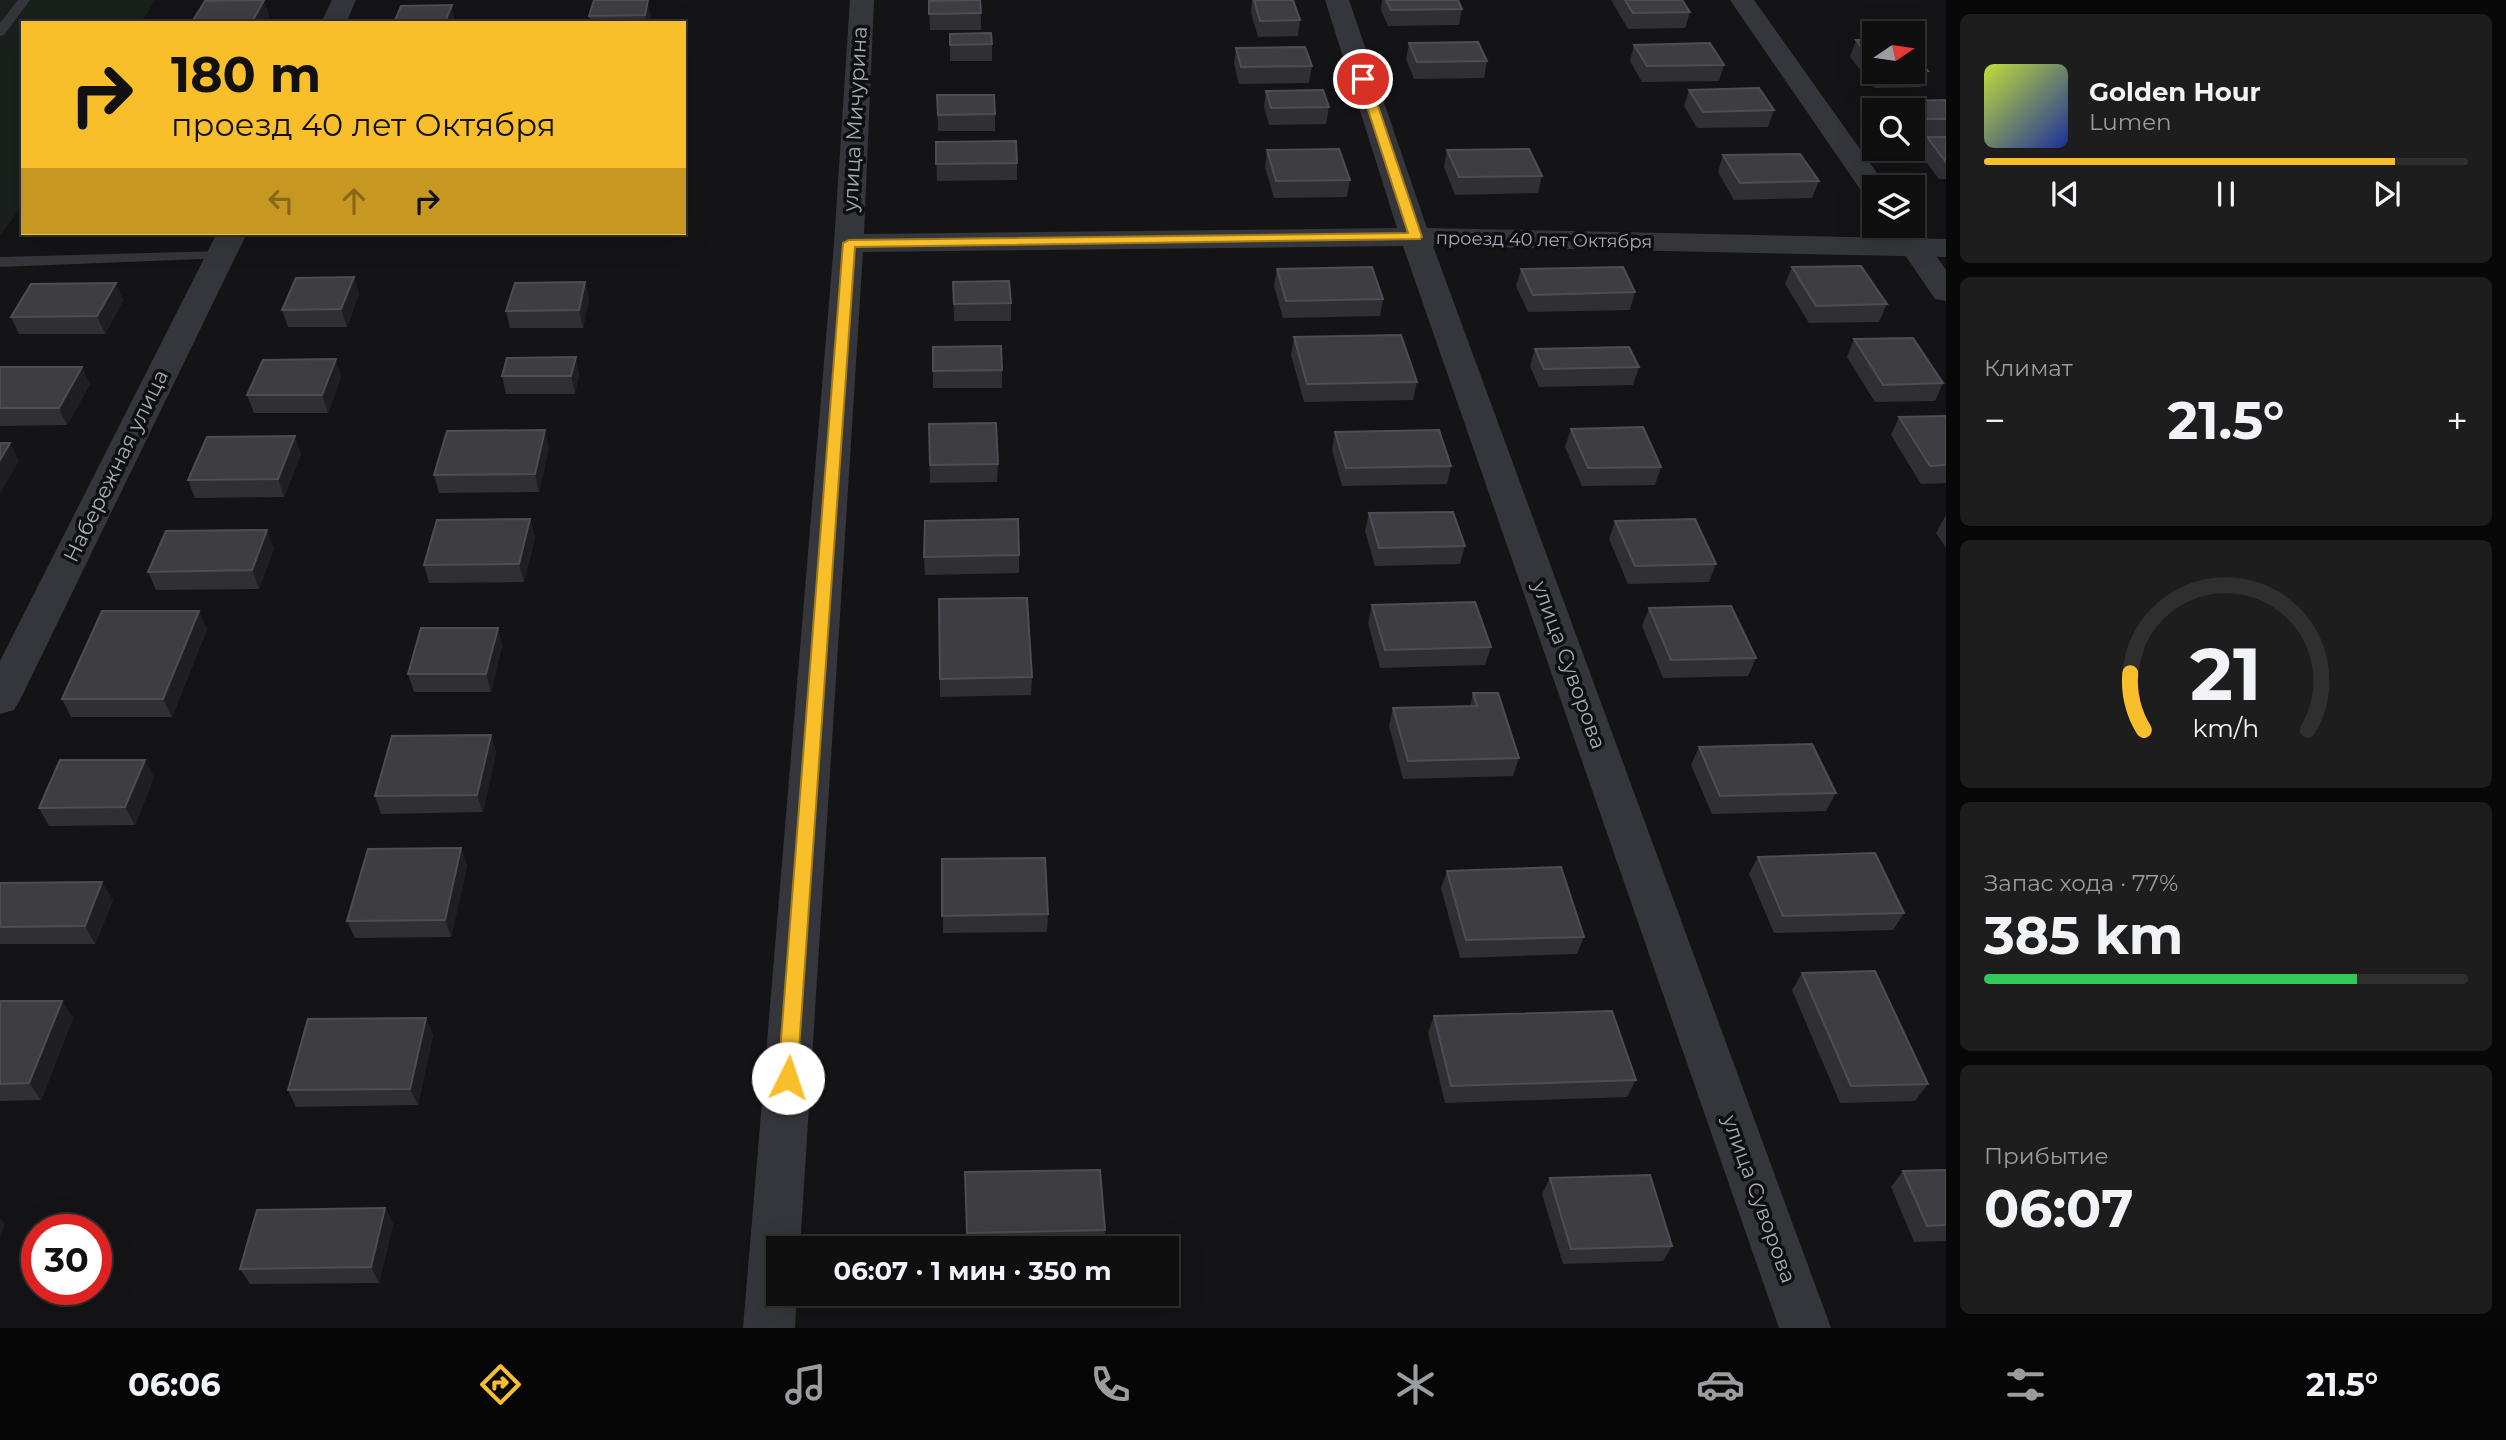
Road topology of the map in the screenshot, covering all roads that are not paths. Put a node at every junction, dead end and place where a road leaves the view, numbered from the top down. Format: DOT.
graph roads {
  1 [pos="24,0"];
  2 [pos="344,0"];
  3 [pos="862,0"];
  4 [pos="1338,0"];
  5 [pos="1742,0"];
  6 [pos="334,21"];
  7 [pos="0,32"];
  8 [pos="1864,175"];
  9 [pos="1415,237"];
  10 [pos="1862,237"];
  11 [pos="1909,238"];
  12 [pos="1911,238"];
  13 [pos="849,243"];
  14 [pos="227,244"];
  15 [pos="1946,248"];
  16 [pos="0,262"];
  17 [pos="1946,292"];
  18 [pos="0,700"];
  19 [pos="769,1328"];
  20 [pos="1805,1328"];
  1 -- 7 [label="lane"];
  2 -- 6 [label="street"];
  3 -- 13 [label="street, улица Мичурина"];
  4 -- 9 [label="street, улица Суворова"];
  5 -- 8 [label="street"];
  9 -- 10 [label="street, проезд 40 лет Октября"];
  9 -- 13 [label="street, проезд 40 лет Октября"];
  9 -- 20 [label="street, улица Суворова"];
  11 -- 17 [label="street"];
  12 -- 15 [label="street, проезд 40 лет Октября"];
  13 -- 19 [label="street, улица Мичурина"];
  14 -- 16 [label="lane"];
  14 -- 18 [label="street, Набережная улица"];
}
